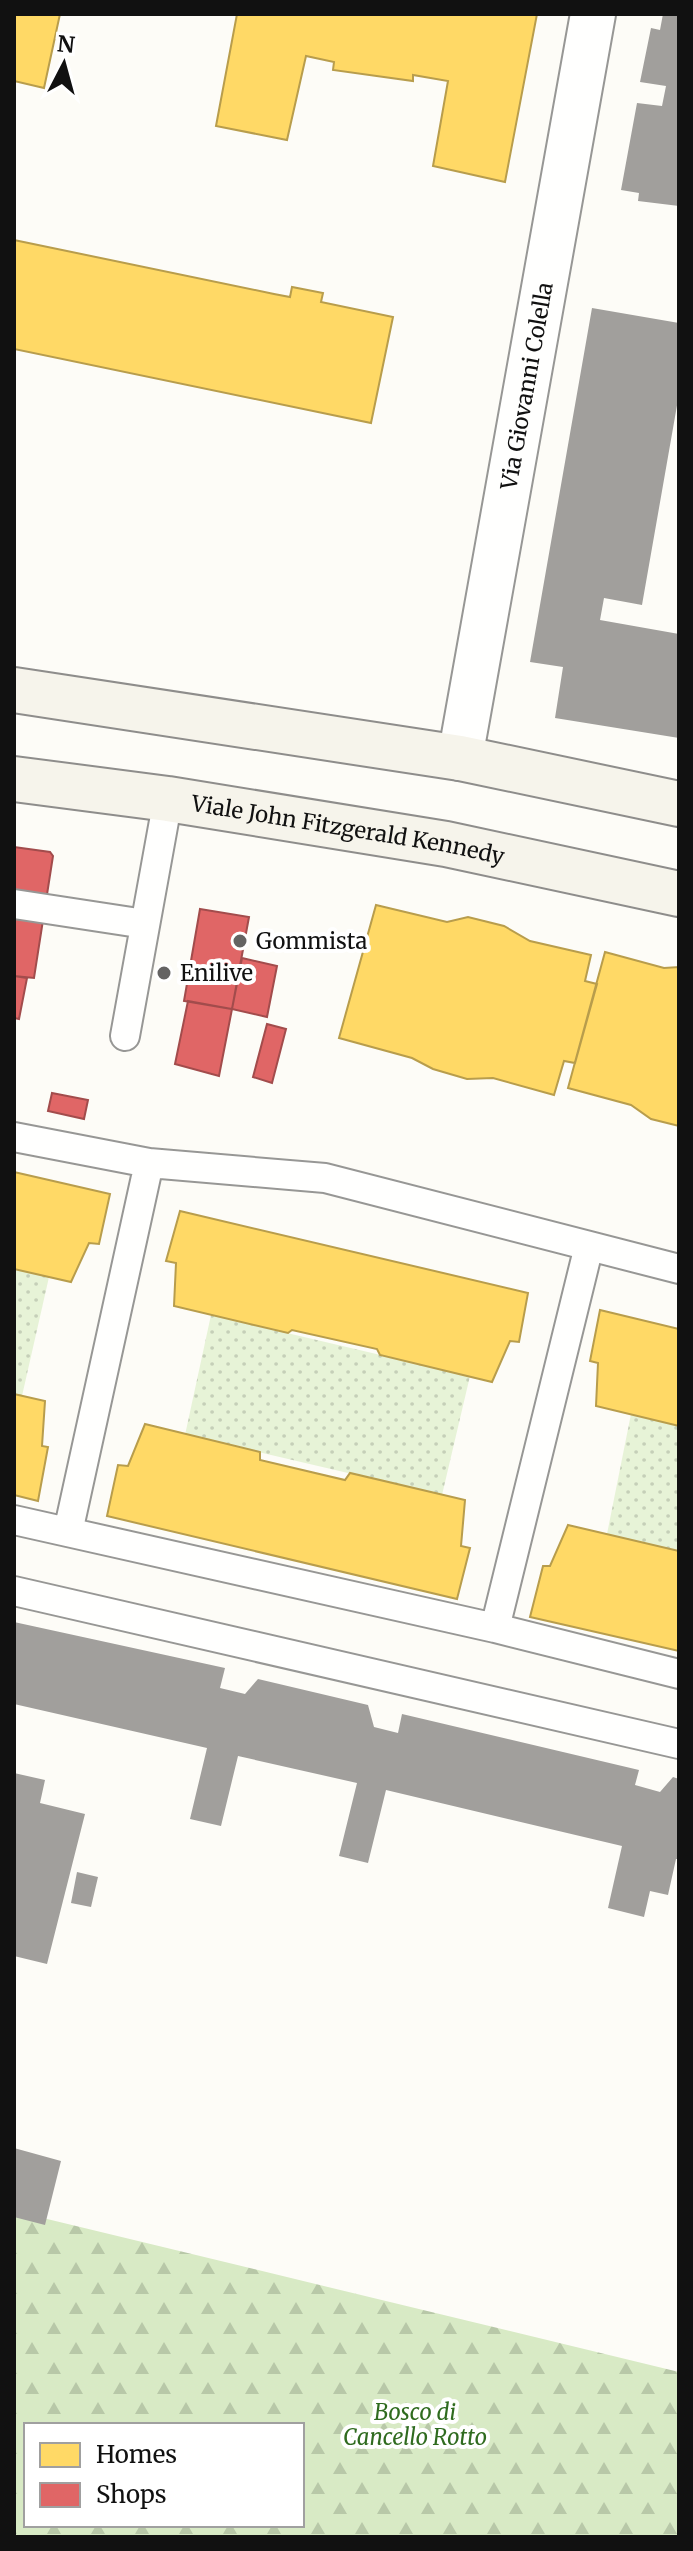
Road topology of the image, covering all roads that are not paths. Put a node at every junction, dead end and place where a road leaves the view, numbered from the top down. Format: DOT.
graph roads {
  1 [pos="593,14"];
  2 [pos="14,690"];
  3 [pos="460,758"];
  4 [pos="14,779"];
  5 [pos="168,799"];
  6 [pos="679,804"];
  7 [pos="679,894"];
  8 [pos="14,904"];
  9 [pos="145,924"];
  10 [pos="125,1036"];
  11 [pos="14,1137"];
  12 [pos="149,1163"];
  13 [pos="589,1246"];
  14 [pos="679,1269"];
  15 [pos="14,1520"];
  16 [pos="68,1532"];
  17 [pos="14,1591"];
  18 [pos="495,1628"];
  19 [pos="679,1674"];
  20 [pos="679,1744"];
  1 -- 3 [label="street, Via Giovanni Colella"];
  2 -- 3 [label="main road"];
  3 -- 6 [label="main road"];
  4 -- 5 [label="main road, Viale John Fitzgerald Kennedy"];
  5 -- 7 [label="main road, Viale John Fitzgerald Kennedy"];
  5 -- 9 [label="lane"];
  8 -- 9 [label="lane"];
  9 -- 10 [label="lane"];
  11 -- 12 [label="lane"];
  12 -- 13 [label="lane"];
  12 -- 16 [label="lane"];
  13 -- 14 [label="lane"];
  13 -- 18 [label="lane"];
  15 -- 16 [label="lane"];
  16 -- 18 [label="lane"];
  17 -- 20 [label="lane"];
  18 -- 19 [label="lane"];
}
